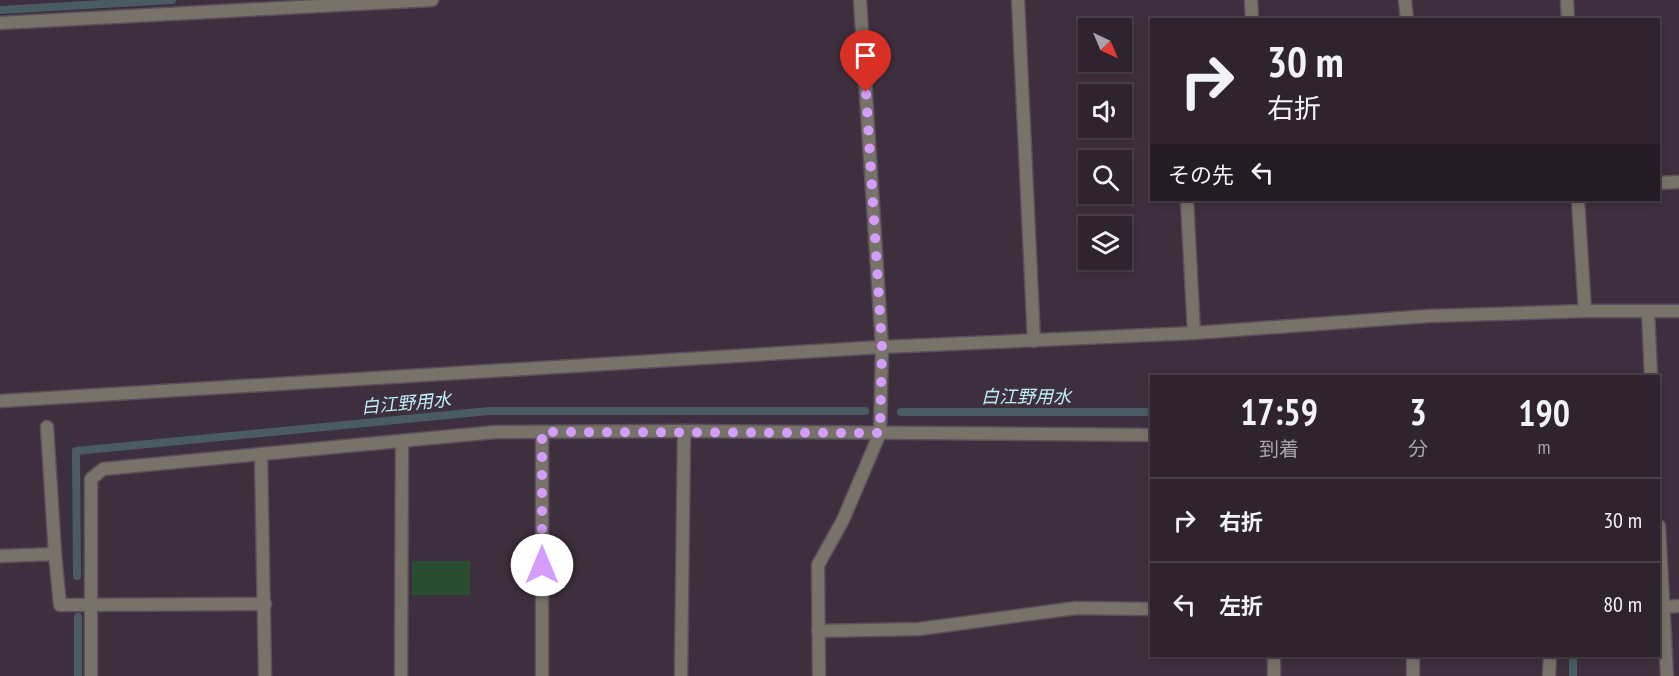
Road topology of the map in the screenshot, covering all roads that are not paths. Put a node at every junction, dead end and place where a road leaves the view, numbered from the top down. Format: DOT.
graph roads {
  1 [pos="432,0"];
  2 [pos="860,0"];
  3 [pos="1018,0"];
  4 [pos="1251,0"];
  5 [pos="1405,0"];
  6 [pos="1567,0"];
  7 [pos="1252,18"];
  8 [pos="1407,18"];
  9 [pos="1568,18"];
  10 [pos="0,23"];
  11 [pos="1679,182"];
  12 [pos="1660,183"];
  13 [pos="1187,201"];
  14 [pos="1578,201"];
  15 [pos="1585,311"];
  16 [pos="1679,311"];
  17 [pos="1648,312"];
  18 [pos="1194,333"];
  19 [pos="1034,341"];
  20 [pos="882,347"];
  21 [pos="1651,375"];
  22 [pos="0,401"];
  23 [pos="47,427"];
  24 [pos="684,431"];
  25 [pos="542,432"];
  26 [pos="880,433"];
  27 [pos="1150,435"];
  28 [pos="402,441"];
  29 [pos="261,454"];
  30 [pos="1660,546"];
  31 [pos="55,554"];
  32 [pos="0,556"];
  33 [pos="93,604"];
  34 [pos="265,604"];
  35 [pos="1679,606"];
  36 [pos="1663,607"];
  37 [pos="1150,609"];
  38 [pos="819,631"];
  39 [pos="1275,657"];
  40 [pos="1413,657"];
  41 [pos="1550,657"];
  42 [pos="91,676"];
  43 [pos="265,676"];
  44 [pos="401,676"];
  45 [pos="542,676"];
  46 [pos="681,676"];
  47 [pos="819,676"];
  48 [pos="1274,676"];
  49 [pos="1413,676"];
  50 [pos="1549,676"];
  51 [pos="1666,676"];
  1 -- 10 [label="street"];
  2 -- 20 [label="street"];
  3 -- 19 [label="street"];
  4 -- 7 [label="street"];
  5 -- 8 [label="street"];
  6 -- 9 [label="street"];
  11 -- 12 [label="street"];
  13 -- 18 [label="street"];
  14 -- 15 [label="street"];
  15 -- 17 [label="street"];
  15 -- 18 [label="street"];
  16 -- 17 [label="street"];
  17 -- 21 [label="street"];
  18 -- 19 [label="street"];
  19 -- 20 [label="street"];
  20 -- 22 [label="street"];
  20 -- 26 [label="street"];
  23 -- 31 [label="street"];
  24 -- 25 [label="street"];
  24 -- 26 [label="street"];
  24 -- 46 [label="street"];
  25 -- 28 [label="street"];
  25 -- 45 [label="street"];
  26 -- 27 [label="street"];
  26 -- 38 [label="street"];
  28 -- 29 [label="street"];
  28 -- 44 [label="street"];
  29 -- 33 [label="street"];
  29 -- 34 [label="street"];
  30 -- 36 [label="street"];
  31 -- 32 [label="street"];
  31 -- 33 [label="street"];
  33 -- 34 [label="street"];
  33 -- 42 [label="street"];
  34 -- 43 [label="street"];
  35 -- 36 [label="street"];
  36 -- 51 [label="street"];
  37 -- 38 [label="street"];
  38 -- 47 [label="street"];
  39 -- 48 [label="street"];
  40 -- 49 [label="street"];
  41 -- 50 [label="street"];
}
